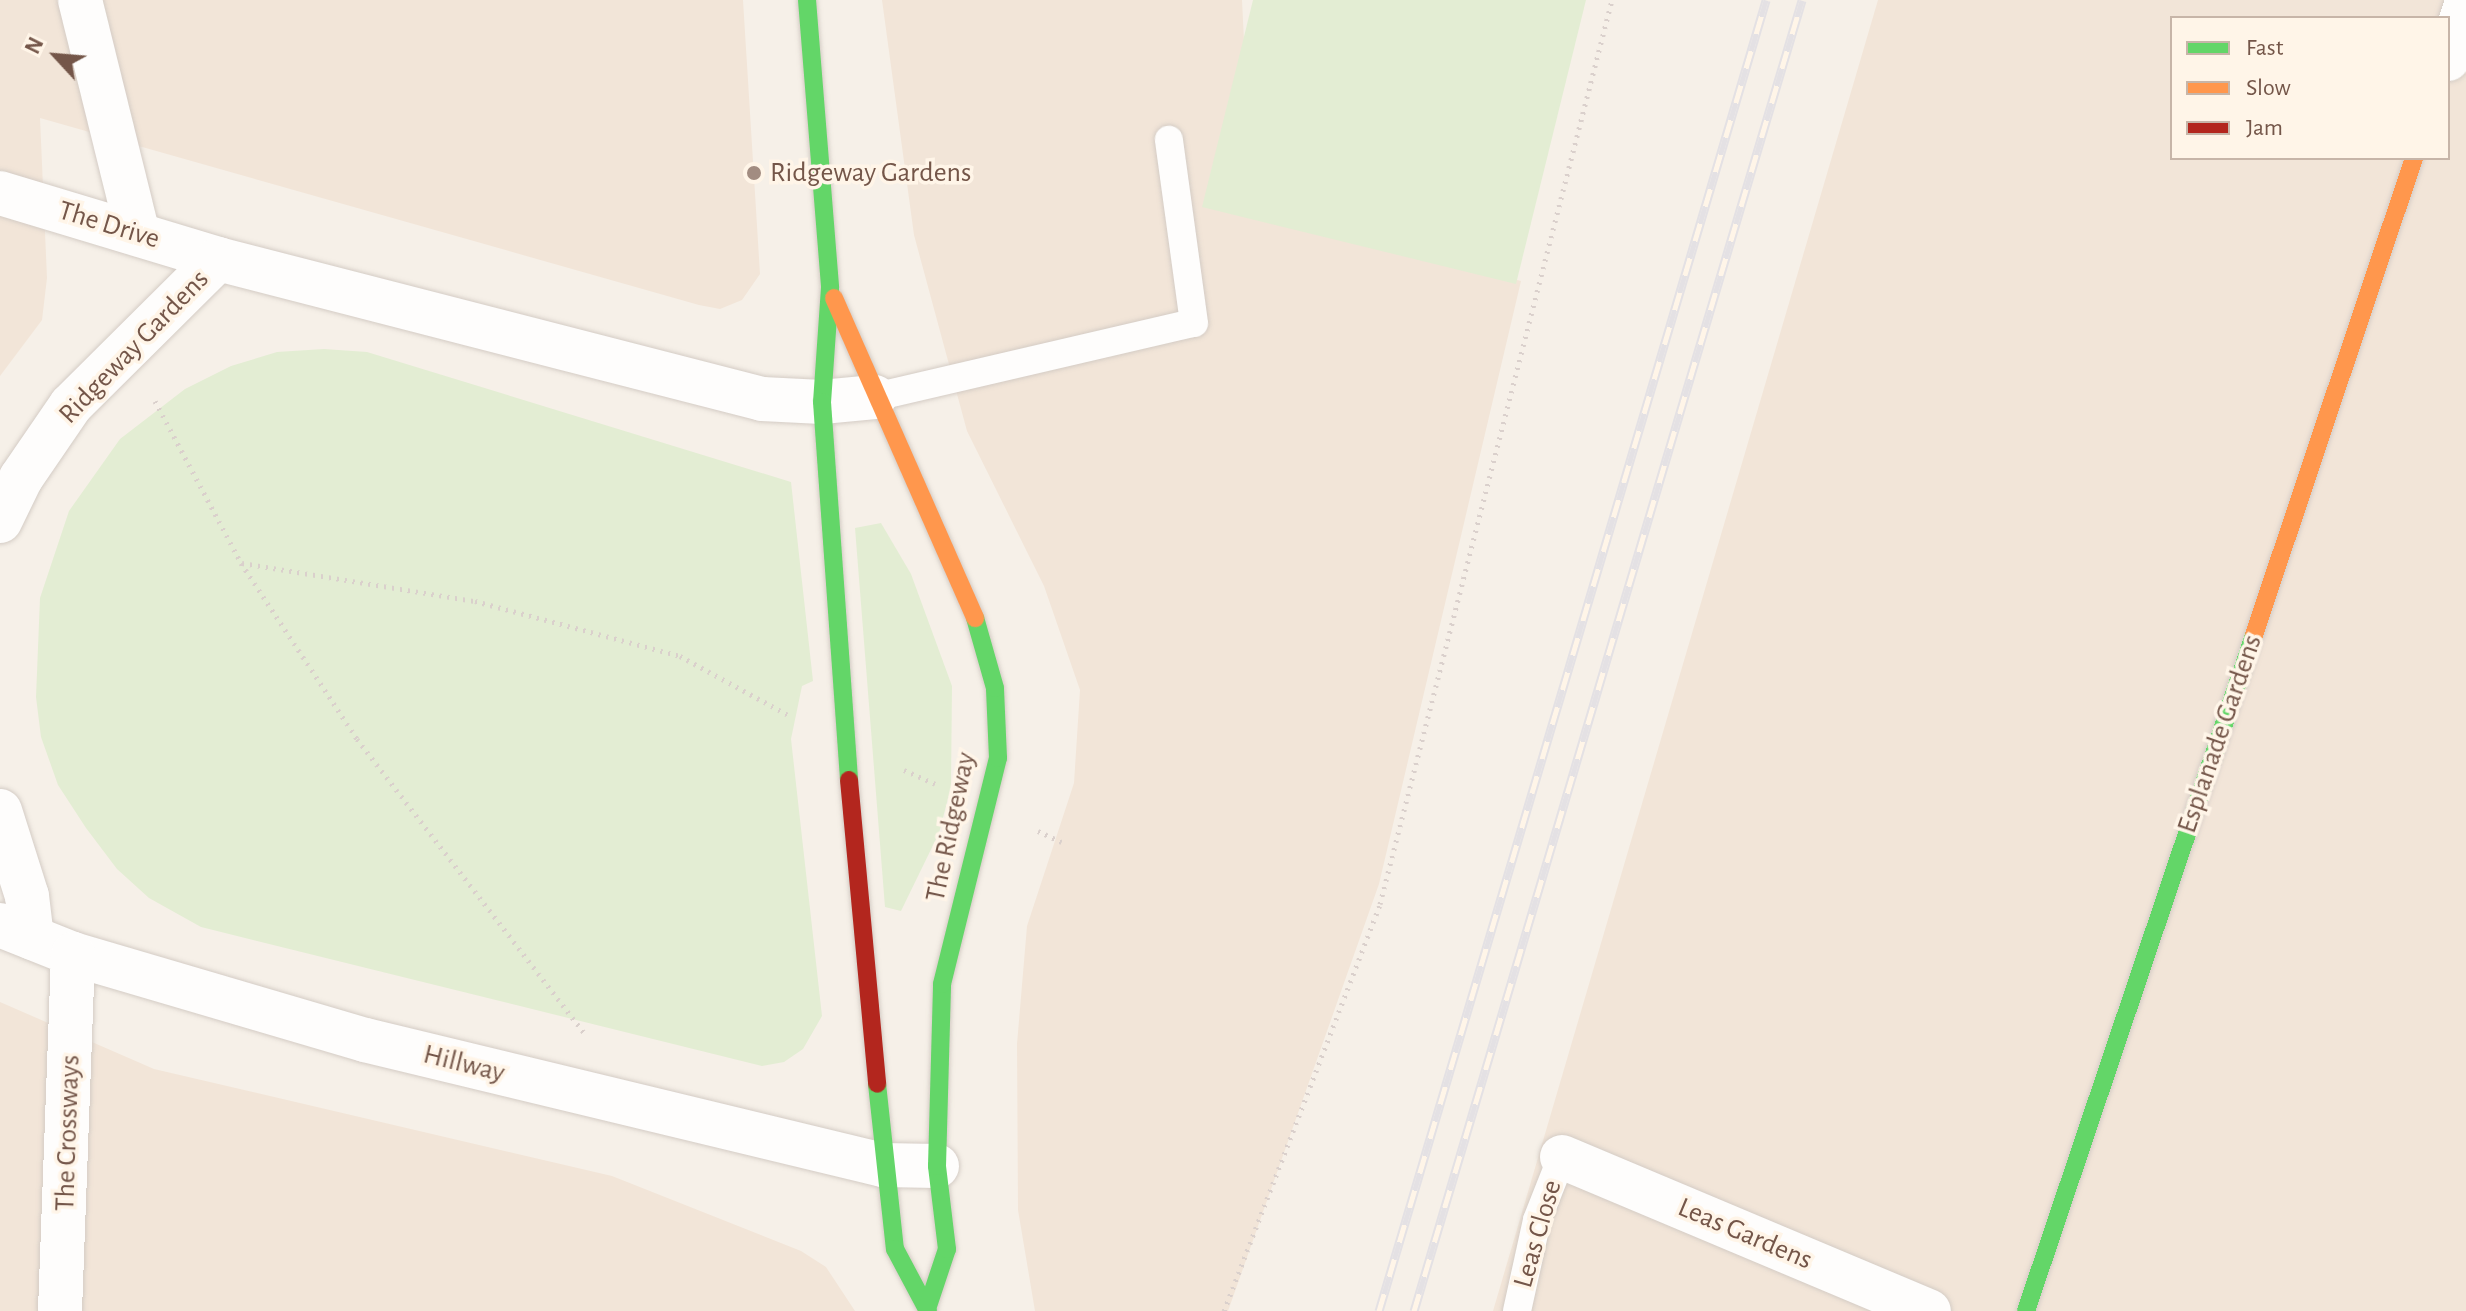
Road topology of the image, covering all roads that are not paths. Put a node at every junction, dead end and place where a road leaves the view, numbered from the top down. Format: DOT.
graph roads {
  1 [pos="80,0"];
  2 [pos="807,0"];
  3 [pos="2466,5"];
  4 [pos="2450,53"];
  5 [pos="1169,140"];
  6 [pos="2413,160"];
  7 [pos="0,193"];
  8 [pos="138,234"];
  9 [pos="218,259"];
  10 [pos="830,288"];
  11 [pos="875,397"];
  12 [pos="822,402"];
  13 [pos="0,521"];
  14 [pos="0,811"];
  15 [pos="16,932"];
  16 [pos="73,954"];
  17 [pos="1562,1157"];
  18 [pos="883,1165"];
  19 [pos="937,1166"];
  20 [pos="927,1310"];
  21 [pos="60,1311"];
  22 [pos="1517,1311"];
  23 [pos="1929,1311"];
  24 [pos="2026,1311"];
  1 -- 8 [label="street"];
  2 -- 10 [label="street, The Ridgeway"];
  3 -- 4 [label="street"];
  5 -- 11 [label="lane"];
  6 -- 24 [label="street, Esplanade Gardens"];
  7 -- 8 [label="street, The Drive"];
  8 -- 9 [label="street, The Drive"];
  9 -- 12 [label="street, Ridgeway Gardens"];
  9 -- 13 [label="street, Ridgeway Gardens"];
  10 -- 11 [label="street, The Ridgeway"];
  10 -- 12 [label="street, The Ridgeway"];
  11 -- 12 [label="street, Ridgeway Gardens"];
  11 -- 19 [label="street, The Ridgeway"];
  12 -- 18 [label="street, The Ridgeway"];
  14 -- 15 [label="street"];
  15 -- 16 [label="street, Hillway"];
  16 -- 18 [label="street, Hillway"];
  16 -- 21 [label="street, The Crossways"];
  17 -- 22 [label="lane, Leas Close"];
  17 -- 23 [label="street, Leas Gardens"];
  18 -- 19 [label="street, Hillway"];
  18 -- 20 [label="street, The Ridgeway"];
  19 -- 20 [label="street, The Ridgeway"];
}
